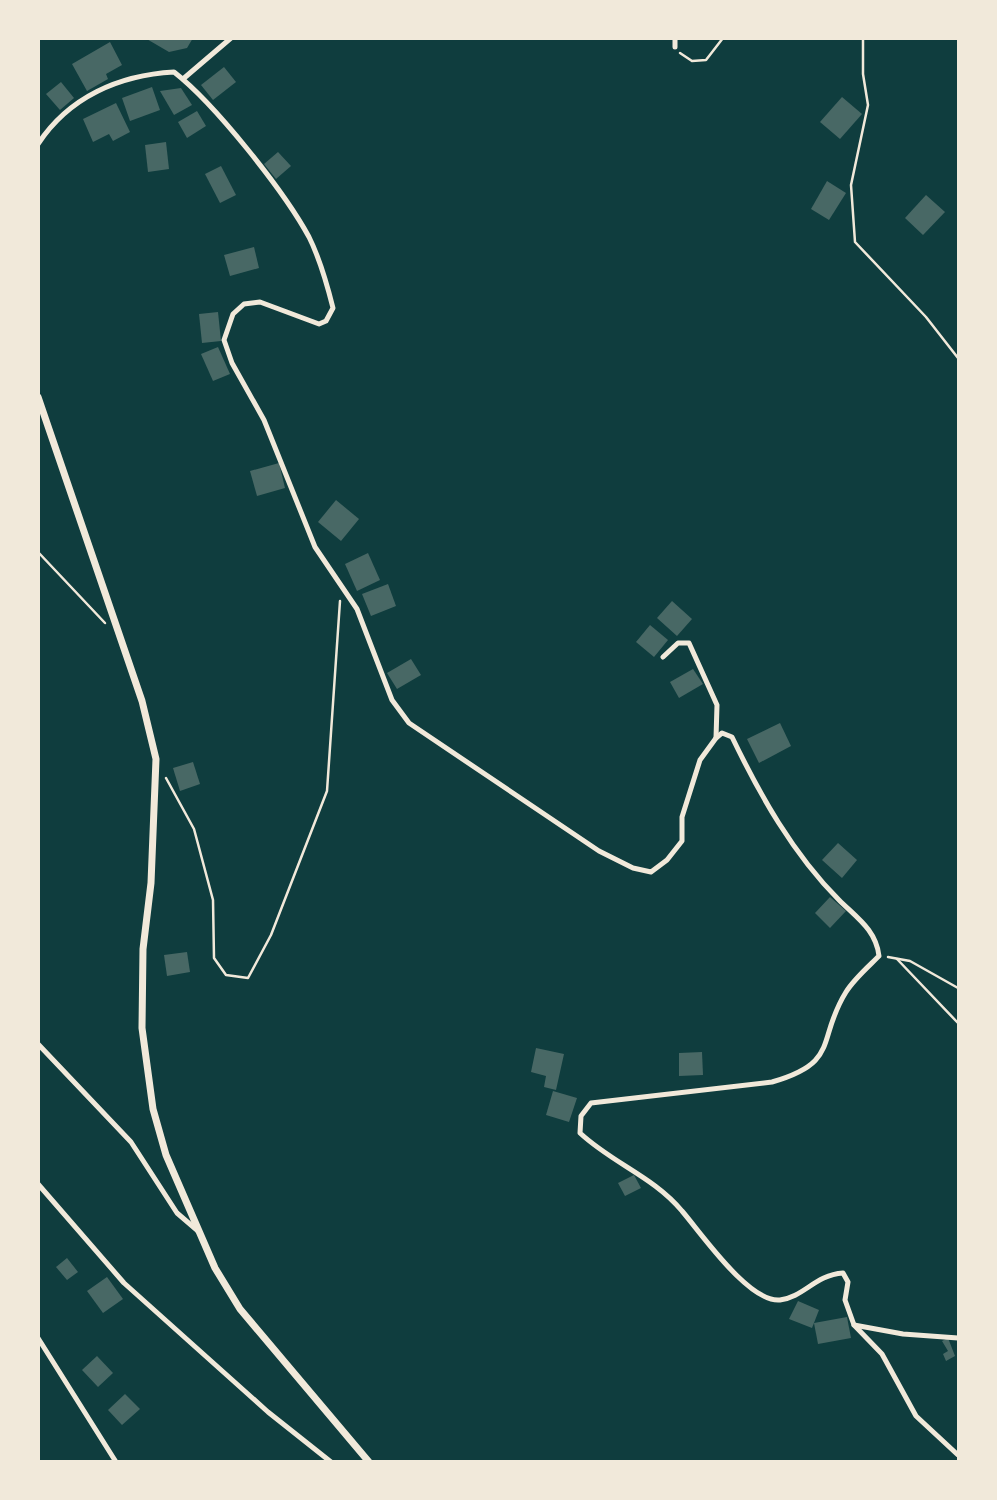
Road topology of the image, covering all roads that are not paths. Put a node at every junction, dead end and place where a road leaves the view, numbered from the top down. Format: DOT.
graph roads {
  1 [pos="230,38"];
  2 [pos="675,38"];
  3 [pos="675,47"];
  4 [pos="183,79"];
  5 [pos="38,144"];
  6 [pos="38,397"];
  7 [pos="663,657"];
  8 [pos="716,738"];
  9 [pos="38,1044"];
  10 [pos="38,1184"];
  11 [pos="198,1231"];
  12 [pos="854,1325"];
  13 [pos="38,1338"];
  14 [pos="958,1338"];
  15 [pos="958,1455"];
  16 [pos="116,1461"];
  17 [pos="331,1461"];
  18 [pos="369,1461"];
  1 -- 4 [label="street"];
  2 -- 3 [label="street"];
  4 -- 5 [label="street"];
  4 -- 8 [label="street"];
  6 -- 11 [label="street"];
  7 -- 8 [label="street"];
  8 -- 12 [label="street"];
  9 -- 11 [label="street"];
  10 -- 17 [label="street"];
  11 -- 18 [label="street"];
  12 -- 14 [label="street"];
  12 -- 15 [label="street"];
  13 -- 16 [label="street"];
}
